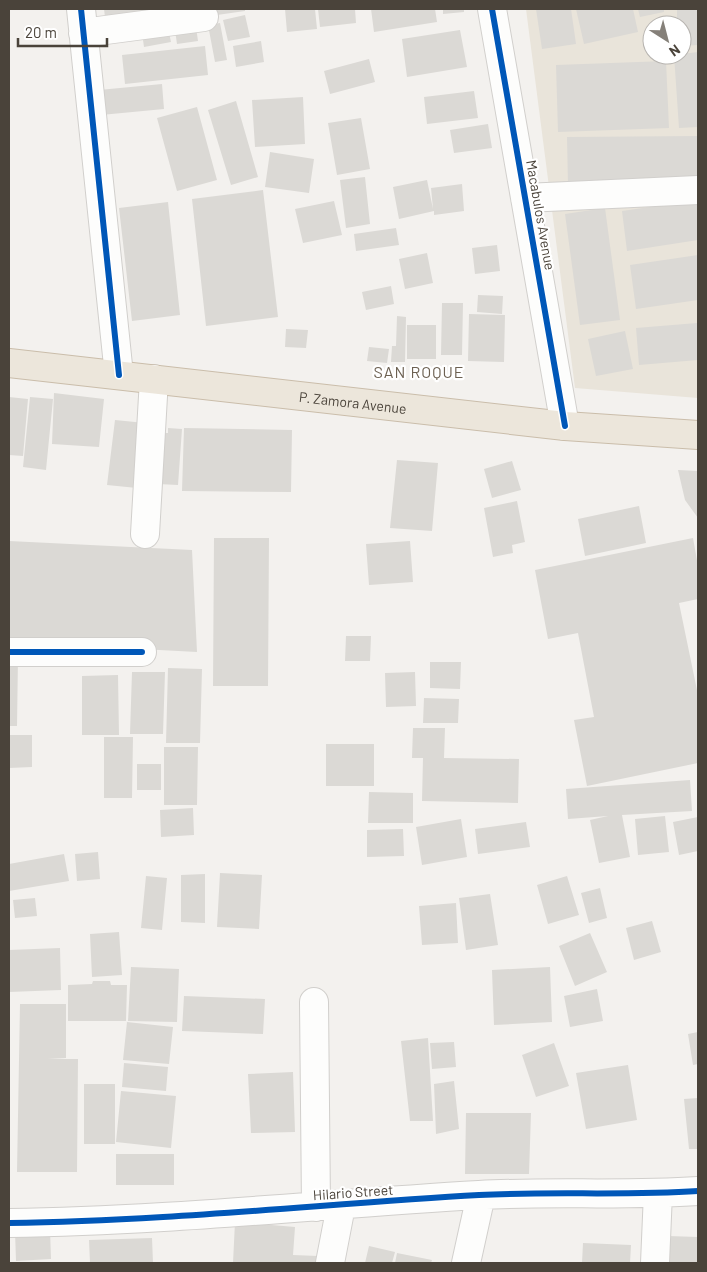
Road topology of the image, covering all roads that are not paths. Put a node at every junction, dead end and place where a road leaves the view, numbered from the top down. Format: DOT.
graph roads {
  1 [pos="492,9"];
  2 [pos="204,17"];
  3 [pos="82,21"];
  4 [pos="698,190"];
  5 [pos="525,198"];
  6 [pos="9,362"];
  7 [pos="119,375"];
  8 [pos="154,379"];
  9 [pos="565,426"];
  10 [pos="698,435"];
  11 [pos="145,534"];
  12 [pos="9,652"];
  13 [pos="142,652"];
  14 [pos="314,1002"];
  15 [pos="698,1191"];
  16 [pos="658,1194"];
  17 [pos="481,1195"];
  18 [pos="329,1206"];
  19 [pos="9,1223"];
  20 [pos="330,1263"];
  21 [pos="466,1263"];
  22 [pos="655,1263"];
  1 -- 5 [label="street, Macabulos Avenue"];
  2 -- 3 [label="street"];
  3 -- 7 [label="street"];
  4 -- 5 [label="street"];
  5 -- 9 [label="street, Macabulos Avenue"];
  6 -- 7 [label="highway, P. Zamora Avenue"];
  7 -- 8 [label="highway, P. Zamora Avenue"];
  8 -- 9 [label="highway, P. Zamora Avenue"];
  8 -- 11 [label="street"];
  9 -- 10 [label="highway, P. Zamora Avenue"];
  12 -- 13 [label="street"];
  14 -- 18 [label="street"];
  15 -- 16 [label="street, Hilario Street"];
  16 -- 17 [label="street, Hilario Street"];
  16 -- 22 [label="street"];
  17 -- 18 [label="street, Hilario Street"];
  17 -- 21 [label="street"];
  18 -- 19 [label="street, Hilario Street"];
  18 -- 20 [label="street"];
}
